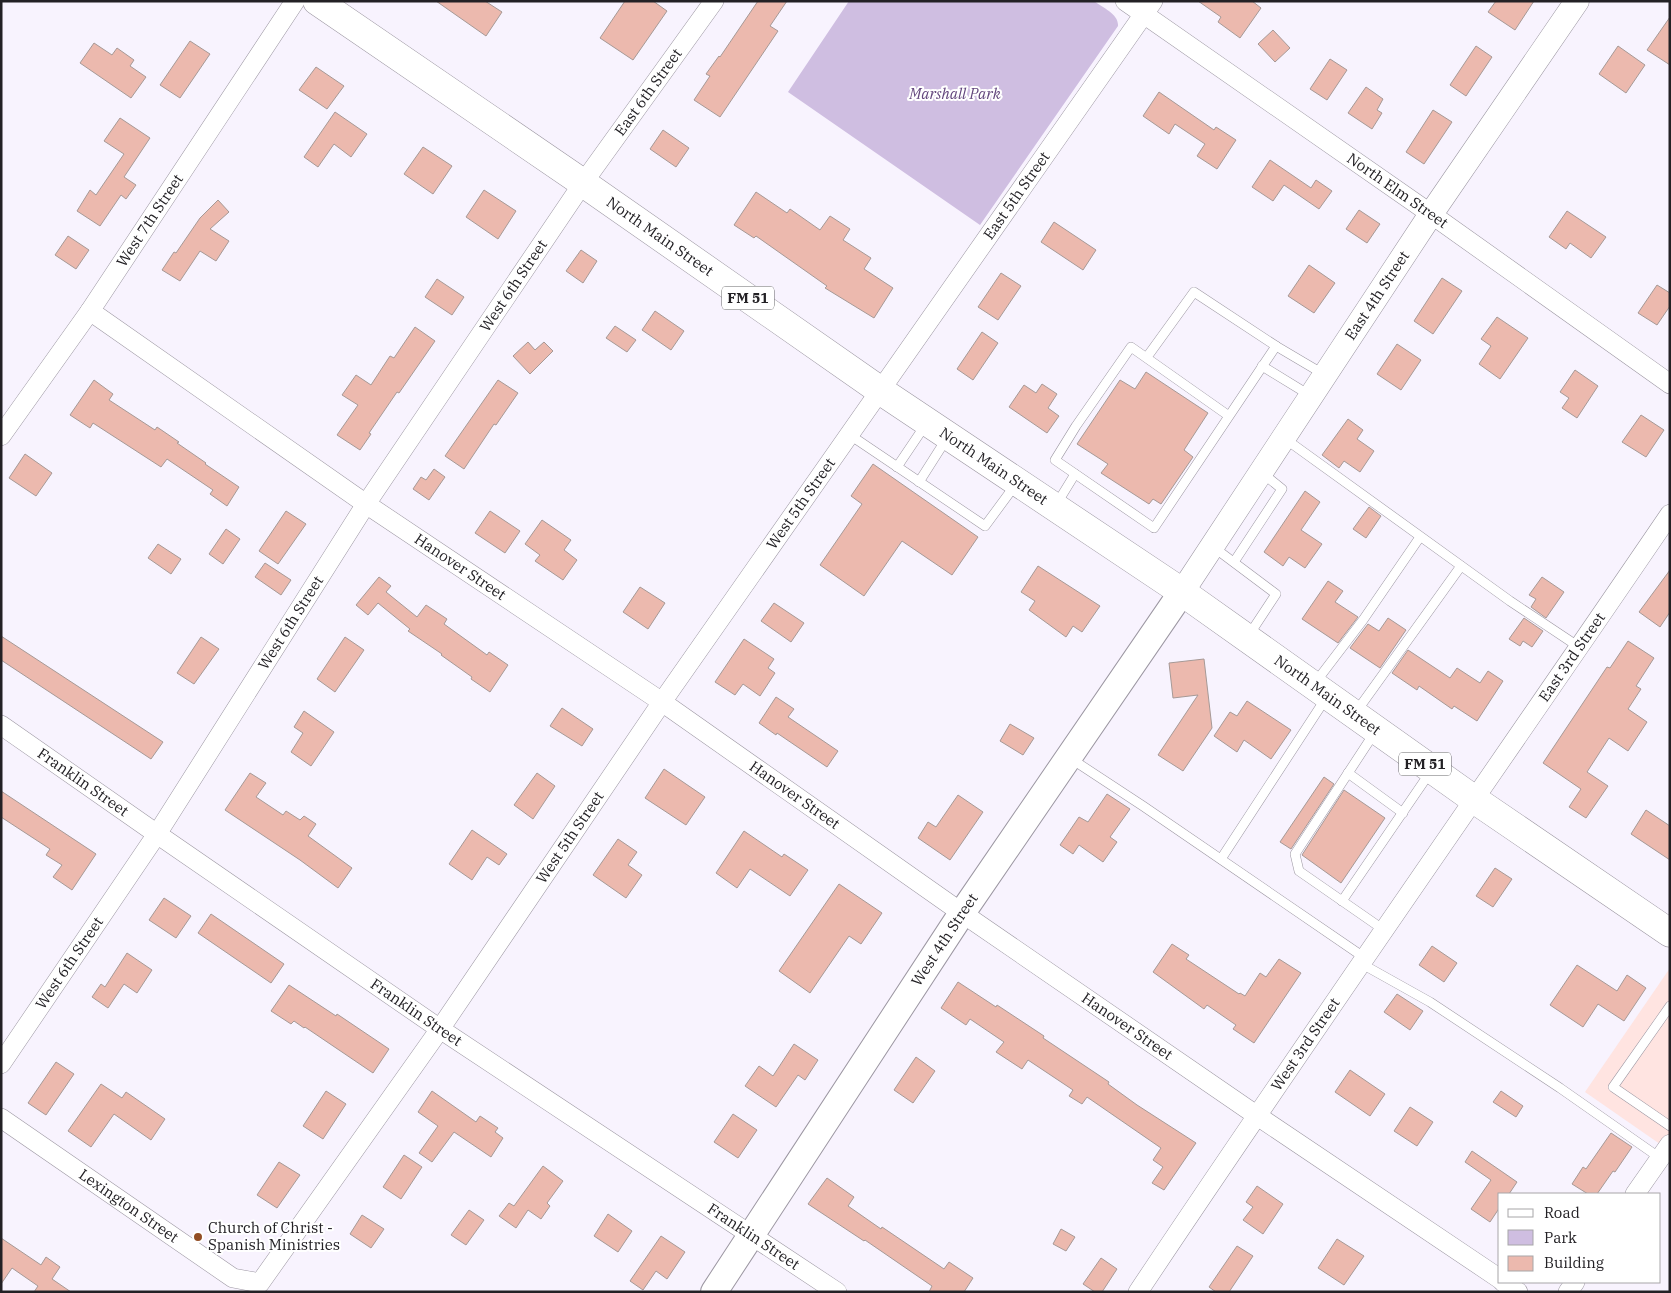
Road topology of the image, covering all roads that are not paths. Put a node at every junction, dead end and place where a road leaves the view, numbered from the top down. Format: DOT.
graph roads {
  1 [pos="295,1"];
  2 [pos="316,1"];
  3 [pos="714,1"];
  4 [pos="1125,1"];
  5 [pos="1577,1"];
  6 [pos="1148,8"];
  7 [pos="583,183"];
  8 [pos="1431,214"];
  9 [pos="90,311"];
  10 [pos="1276,346"];
  11 [pos="1147,357"];
  12 [pos="1262,366"];
  13 [pos="1325,375"];
  14 [pos="1670,384"];
  15 [pos="881,391"];
  16 [pos="1311,396"];
  17 [pos="1229,416"];
  18 [pos="938,429"];
  19 [pos="850,435"];
  20 [pos="1,436"];
  21 [pos="1284,438"];
  22 [pos="897,467"];
  23 [pos="1261,472"];
  24 [pos="1075,474"];
  25 [pos="919,482"];
  26 [pos="1017,482"];
  27 [pos="366,504"];
  28 [pos="1055,507"];
  29 [pos="1670,514"];
  30 [pos="1420,537"];
  31 [pos="1212,546"];
  32 [pos="1234,562"];
  33 [pos="1461,566"];
  34 [pos="1182,592"];
  35 [pos="1247,638"];
  36 [pos="1579,647"];
  37 [pos="1320,690"];
  38 [pos="662,702"];
  39 [pos="1354,714"];
  40 [pos="1,725"];
  41 [pos="1376,730"];
  42 [pos="1069,757"];
  43 [pos="1432,770"];
  44 [pos="1348,774"];
  45 [pos="1475,800"];
  46 [pos="1403,813"];
  47 [pos="157,834"];
  48 [pos="1221,859"];
  49 [pos="1342,901"];
  50 [pos="962,913"];
  51 [pos="1384,930"];
  52 [pos="1670,933"];
  53 [pos="1364,961"];
  54 [pos="1670,1006"];
  55 [pos="440,1029"];
  56 [pos="1,1064"];
  57 [pos="1256,1115"];
  58 [pos="1,1118"];
  59 [pos="1670,1126"];
  60 [pos="1665,1151"];
  61 [pos="1636,1193"];
  62 [pos="752,1234"];
  63 [pos="1498,1278"];
  64 [pos="260,1283"];
  65 [pos="1504,1283"];
  66 [pos="714,1292"];
  67 [pos="837,1292"];
  68 [pos="1138,1292"];
  69 [pos="1518,1292"];
  1 -- 9 [label="street, West 7th Street"];
  2 -- 7 [label="main road, North Main Street / FM 51"];
  3 -- 7 [label="street, East 6th Street"];
  4 -- 6 [label="street, North Elm Street"];
  5 -- 8 [label="street, East 4th Street"];
  6 -- 8 [label="street, North Elm Street"];
  6 -- 15 [label="street, East 5th Street"];
  7 -- 15 [label="main road, North Main Street / FM 51"];
  7 -- 27 [label="street, West 6th Street"];
  8 -- 13 [label="street, East 4th Street"];
  8 -- 14 [label="street, North Elm Street"];
  9 -- 20 [label="street, West 7th Street"];
  9 -- 27 [label="street, Hanover Street"];
  10 -- 11 [label="lane"];
  10 -- 12 [label="lane"];
  10 -- 13 [label="lane"];
  11 -- 17 [label="lane"];
  11 -- 24 [label="lane"];
  12 -- 16 [label="lane"];
  12 -- 17 [label="lane"];
  13 -- 16 [label="street, East 4th Street"];
  15 -- 18 [label="main road, North Main Street / FM 51"];
  15 -- 19 [label="street, West 5th Street"];
  16 -- 21 [label="street, East 4th Street"];
  17 -- 24 [label="lane"];
  18 -- 22 [label="lane"];
  18 -- 25 [label="lane"];
  18 -- 26 [label="main road, North Main Street / FM 51"];
  19 -- 22 [label="lane"];
  19 -- 38 [label="street, West 5th Street"];
  21 -- 23 [label="street, East 4th Street"];
  21 -- 30 [label="lane"];
  22 -- 25 [label="lane"];
  23 -- 31 [label="street, East 4th Street"];
  23 -- 32 [label="lane"];
  24 -- 28 [label="lane"];
  25 -- 26 [label="lane"];
  26 -- 28 [label="main road, North Main Street / FM 51"];
  27 -- 38 [label="street, Hanover Street"];
  27 -- 47 [label="street, West 6th Street"];
  28 -- 34 [label="main road, North Main Street / FM 51"];
  29 -- 36 [label="street, East 3rd Street"];
  30 -- 33 [label="lane"];
  30 -- 37 [label="lane"];
  31 -- 32 [label="lane"];
  31 -- 34 [label="street, East 4th Street"];
  32 -- 35 [label="lane"];
  33 -- 36 [label="lane"];
  33 -- 39 [label="lane"];
  34 -- 35 [label="main road, North Main Street / FM 51"];
  34 -- 42 [label="main road, West 4th Street"];
  35 -- 37 [label="main road, North Main Street / FM 51"];
  36 -- 45 [label="street, East 3rd Street"];
  37 -- 39 [label="main road, North Main Street / FM 51"];
  37 -- 48 [label="lane"];
  38 -- 50 [label="street, Hanover Street"];
  38 -- 55 [label="street, West 5th Street"];
  39 -- 41 [label="main road, North Main Street / FM 51"];
  40 -- 47 [label="street, Franklin Street"];
  41 -- 43 [label="main road, North Main Street / FM 51"];
  41 -- 44 [label="lane"];
  42 -- 48 [label="lane"];
  42 -- 50 [label="main road, West 4th Street"];
  43 -- 45 [label="main road, North Main Street / FM 51"];
  43 -- 46 [label="lane"];
  44 -- 46 [label="lane"];
  44 -- 49 [label="lane"];
  45 -- 51 [label="street, West 3rd Street"];
  45 -- 52 [label="main road, North Main Street / FM 51"];
  46 -- 49 [label="lane"];
  47 -- 55 [label="street, Franklin Street"];
  47 -- 56 [label="street, West 6th Street"];
  48 -- 53 [label="lane"];
  49 -- 51 [label="lane"];
  50 -- 57 [label="street, Hanover Street"];
  50 -- 62 [label="main road, West 4th Street"];
  51 -- 53 [label="street, West 3rd Street"];
  53 -- 57 [label="street, West 3rd Street"];
  53 -- 60 [label="lane"];
  54 -- 59 [label="lane"];
  55 -- 62 [label="street, Franklin Street"];
  55 -- 64 [label="street, West 5th Street"];
  57 -- 63 [label="street, Hanover Street"];
  57 -- 68 [label="street, West 3rd Street"];
  58 -- 64 [label="street, Lexington Street"];
  60 -- 61 [label="street"];
  62 -- 66 [label="main road, West 4th Street"];
  62 -- 67 [label="street, Franklin Street"];
  65 -- 69 [label="street"];
}
